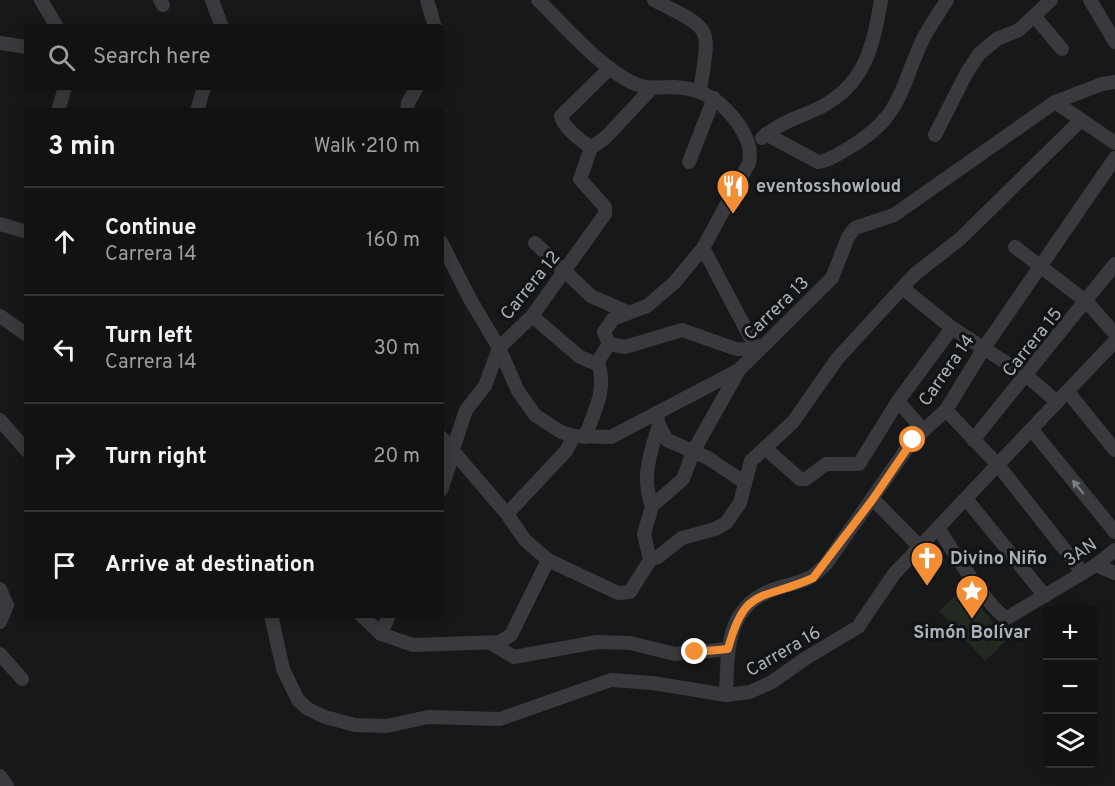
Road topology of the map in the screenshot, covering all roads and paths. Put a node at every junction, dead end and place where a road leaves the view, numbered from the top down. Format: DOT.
graph roads {
  1 [pos="41,0"];
  2 [pos="212,0"];
  3 [pos="427,0"];
  4 [pos="538,0"];
  5 [pos="654,0"];
  6 [pos="881,0"];
  7 [pos="947,0"];
  8 [pos="1052,0"];
  9 [pos="1090,0"];
  10 [pos="1035,17"];
  11 [pos="55,24"];
  12 [pos="221,24"];
  13 [pos="434,24"];
  14 [pos="0,42"];
  15 [pos="1115,42"];
  16 [pos="24,46"];
  17 [pos="1062,49"];
  18 [pos="610,68"];
  19 [pos="1115,82"];
  20 [pos="652,88"];
  21 [pos="64,90"];
  22 [pos="203,90"];
  23 [pos="415,90"];
  24 [pos="700,91"];
  25 [pos="714,98"];
  26 [pos="1055,102"];
  27 [pos="59,108"];
  28 [pos="198,108"];
  29 [pos="407,108"];
  30 [pos="1081,120"];
  31 [pos="766,134"];
  32 [pos="935,135"];
  33 [pos="1115,143"];
  34 [pos="751,147"];
  35 [pos="591,148"];
  36 [pos="1115,158"];
  37 [pos="689,162"];
  38 [pos="0,224"];
  39 [pos="24,231"];
  40 [pos="535,243"];
  41 [pos="1015,247"];
  42 [pos="444,248"];
  43 [pos="703,248"];
  44 [pos="1115,264"];
  45 [pos="1039,267"];
  46 [pos="567,270"];
  47 [pos="904,289"];
  48 [pos="1087,302"];
  49 [pos="627,312"];
  50 [pos="0,316"];
  51 [pos="532,316"];
  52 [pos="952,328"];
  53 [pos="24,333"];
  54 [pos="609,344"];
  55 [pos="1114,344"];
  56 [pos="499,348"];
  57 [pos="984,348"];
  58 [pos="757,350"];
  59 [pos="599,365"];
  60 [pos="739,370"];
  61 [pos="1027,376"];
  62 [pos="1068,392"];
  63 [pos="898,401"];
  64 [pos="1057,402"];
  65 [pos="946,410"];
  66 [pos="657,419"];
  67 [pos="0,420"];
  68 [pos="923,430"];
  69 [pos="1032,430"];
  70 [pos="579,436"];
  71 [pos="973,440"];
  72 [pos="447,443"];
  73 [pos="24,448"];
  74 [pos="765,448"];
  75 [pos="694,450"];
  76 [pos="1115,450"];
  77 [pos="998,465"];
  78 [pos="444,481"];
  79 [pos="744,482"];
  80 [pos="873,499"];
  81 [pos="967,500"];
  82 [pos="652,506"];
  83 [pos="507,514"];
  84 [pos="939,529"];
  85 [pos="1115,532"];
  86 [pos="919,546"];
  87 [pos="1115,550"];
  88 [pos="548,560"];
  89 [pos="650,560"];
  90 [pos="1090,569"];
  91 [pos="1115,573"];
  92 [pos="0,589"];
  93 [pos="1045,596"];
  94 [pos="273,618"];
  95 [pos="364,618"];
  96 [pos="388,618"];
  97 [pos="0,622"];
  98 [pos="381,634"];
  99 [pos="492,644"];
  100 [pos="728,649"];
  101 [pos="0,654"];
  102 [pos="22,679"];
  103 [pos="726,695"];
  104 [pos="0,776"];
  105 [pos="7,786"];
  1 -- 11 [label="street"];
  2 -- 12 [label="street"];
  3 -- 13 [label="street"];
  4 -- 18 [label="street"];
  5 -- 24 [label="street"];
  6 -- 31 [label="street"];
  7 -- 31 [label="street"];
  8 -- 10 [label="street"];
  9 -- 15 [label="street"];
  10 -- 17 [label="street"];
  10 -- 32 [label="street"];
  14 -- 16 [label="street"];
  18 -- 20 [label="street"];
  18 -- 35 [label="street"];
  19 -- 26 [label="street, Carrera 13"];
  20 -- 24 [label="street"];
  20 -- 35 [label="street"];
  21 -- 27 [label="street"];
  22 -- 28 [label="street"];
  23 -- 29 [label="street"];
  24 -- 25 [label="street"];
  25 -- 34 [label="street"];
  25 -- 37 [label="street"];
  26 -- 30 [label="street"];
  26 -- 58 [label="street, Carrera 13"];
  30 -- 33 [label="street"];
  30 -- 47 [label="street"];
  31 -- 34 [label="street"];
  34 -- 43 [label="street"];
  35 -- 46 [label="street, Carrera 12"];
  36 -- 45 [label="street, Carrera 14"];
  38 -- 39 [label="street"];
  40 -- 46 [label="street"];
  41 -- 45 [label="street"];
  42 -- 56 [label="street"];
  43 -- 49 [label="street"];
  43 -- 58 [label="street"];
  44 -- 48 [label="street, Carrera 15"];
  45 -- 48 [label="street"];
  45 -- 57 [label="street, Carrera 14"];
  46 -- 49 [label="street"];
  46 -- 51 [label="street, Carrera 12"];
  47 -- 52 [label="street"];
  47 -- 74 [label="street"];
  48 -- 55 [label="street"];
  48 -- 61 [label="street, Carrera 15"];
  49 -- 54 [label="street"];
  50 -- 53 [label="street"];
  51 -- 56 [label="street, Carrera 12"];
  51 -- 59 [label="street"];
  52 -- 57 [label="street"];
  52 -- 63 [label="street"];
  54 -- 58 [label="street"];
  54 -- 59 [label="street"];
  55 -- 62 [label="street, Carrera 16"];
  56 -- 70 [label="street"];
  56 -- 72 [label="street, Carrera 12"];
  57 -- 61 [label="street"];
  57 -- 65 [label="street, Carrera 14"];
  58 -- 60 [label="street, Carrera 13"];
  59 -- 70 [label="street"];
  60 -- 66 [label="street"];
  60 -- 75 [label="street, Carrera 13"];
  61 -- 64 [label="street"];
  61 -- 71 [label="street, Carrera 15"];
  62 -- 64 [label="street, Carrera 16"];
  62 -- 76 [label="street"];
  63 -- 68 [label="street"];
  63 -- 74 [label="street"];
  64 -- 69 [label="street, Carrera 16"];
  65 -- 68 [label="street, Carrera 14"];
  65 -- 71 [label="street"];
  66 -- 70 [label="street"];
  66 -- 75 [label="street"];
  66 -- 82 [label="street"];
  67 -- 73 [label="street"];
  68 -- 80 [label="street, Carrera 14"];
  69 -- 77 [label="street, Carrera 16"];
  85 -- 69 [label="street, 3AN, one-way"];
  70 -- 83 [label="street"];
  71 -- 77 [label="street"];
  72 -- 78 [label="street, Carrera 12"];
  72 -- 83 [label="street"];
  74 -- 79 [label="street"];
  75 -- 79 [label="street"];
  75 -- 82 [label="street, Carrera 13"];
  77 -- 81 [label="street, Carrera 16"];
  77 -- 90 [label="street"];
  79 -- 89 [label="street"];
  80 -- 86 [label="street"];
  80 -- 100 [label="street, Carrera 14"];
  81 -- 84 [label="street, Carrera 16"];
  81 -- 93 [label="street"];
  82 -- 89 [label="street"];
  83 -- 88 [label="street"];
  84 -- 86 [label="street, Carrera 16"];
  84 -- 93 [label="street, 3AN"];
  86 -- 103 [label="street, Carrera 16"];
  87 -- 90 [label="street, 3AN"];
  88 -- 89 [label="street"];
  88 -- 99 [label="street"];
  90 -- 91 [label="street"];
  90 -- 93 [label="street, 3AN"];
  92 -- 97 [label="street"];
  94 -- 103 [label="street, Carrera 16"];
  95 -- 98 [label="street"];
  96 -- 98 [label="street"];
  98 -- 99 [label="street"];
  99 -- 100 [label="street"];
  100 -- 103 [label="street, Carrera 14"];
  101 -- 102 [label="street"];
  104 -- 105 [label="street"];
}
